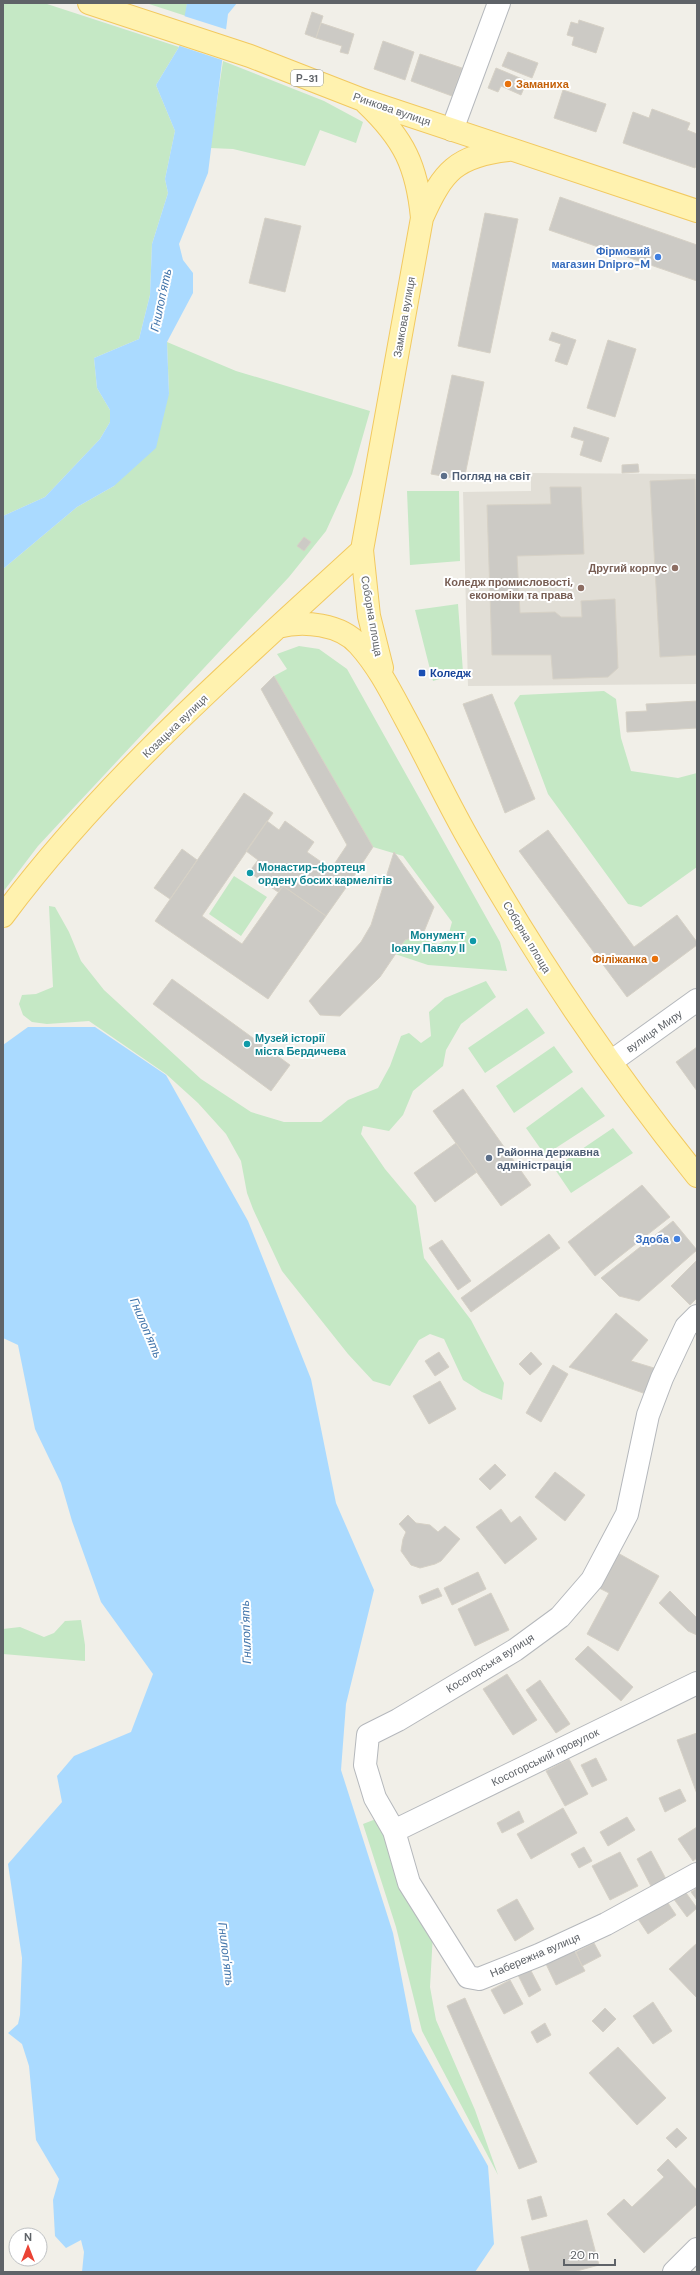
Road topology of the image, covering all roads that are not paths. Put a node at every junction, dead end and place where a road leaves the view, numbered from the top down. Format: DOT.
graph roads {
  1 [pos="88,3"];
  2 [pos="499,3"];
  3 [pos="363,100"];
  4 [pos="452,130"];
  5 [pos="513,150"];
  6 [pos="697,211"];
  7 [pos="422,218"];
  8 [pos="362,550"];
  9 [pos="278,627"];
  10 [pos="385,681"];
  11 [pos="3,916"];
  12 [pos="697,1000"];
  13 [pos="612,1061"];
  14 [pos="697,1176"];
  15 [pos="697,1316"];
  16 [pos="697,1683"];
  17 [pos="394,1831"];
  18 [pos="697,1874"];
  19 [pos="409,1883"];
  20 [pos="697,2249"];
  21 [pos="674,2272"];
  1 -- 3 [label="main road, Ринкова вулиця / Р-31"];
  2 -- 4 [label="street"];
  3 -- 4 [label="main road, Ринкова вулиця"];
  3 -- 7 [label="main road, Замкова вулиця"];
  4 -- 5 [label="main road, Ринкова вулиця"];
  5 -- 6 [label="main road, Ринкова вулиця"];
  5 -- 7 [label="main road"];
  7 -- 8 [label="main road, Замкова вулиця"];
  8 -- 9 [label="main road, Козацька вулиця"];
  8 -- 10 [label="main road, Соборна площа"];
  9 -- 10 [label="main road, Соборна площа"];
  9 -- 11 [label="main road, Козацька вулиця"];
  10 -- 13 [label="main road, Соборна площа"];
  12 -- 13 [label="street, вулиця Миру"];
  13 -- 14 [label="main road, Соборна площа"];
  15 -- 17 [label="street, Косогорська вулиця"];
  16 -- 17 [label="street, Косогорський провулок"];
  17 -- 19 [label="street, Косогорська вулиця"];
  18 -- 19 [label="street, Набережна вулиця"];
  20 -- 21 [label="street"];
}
